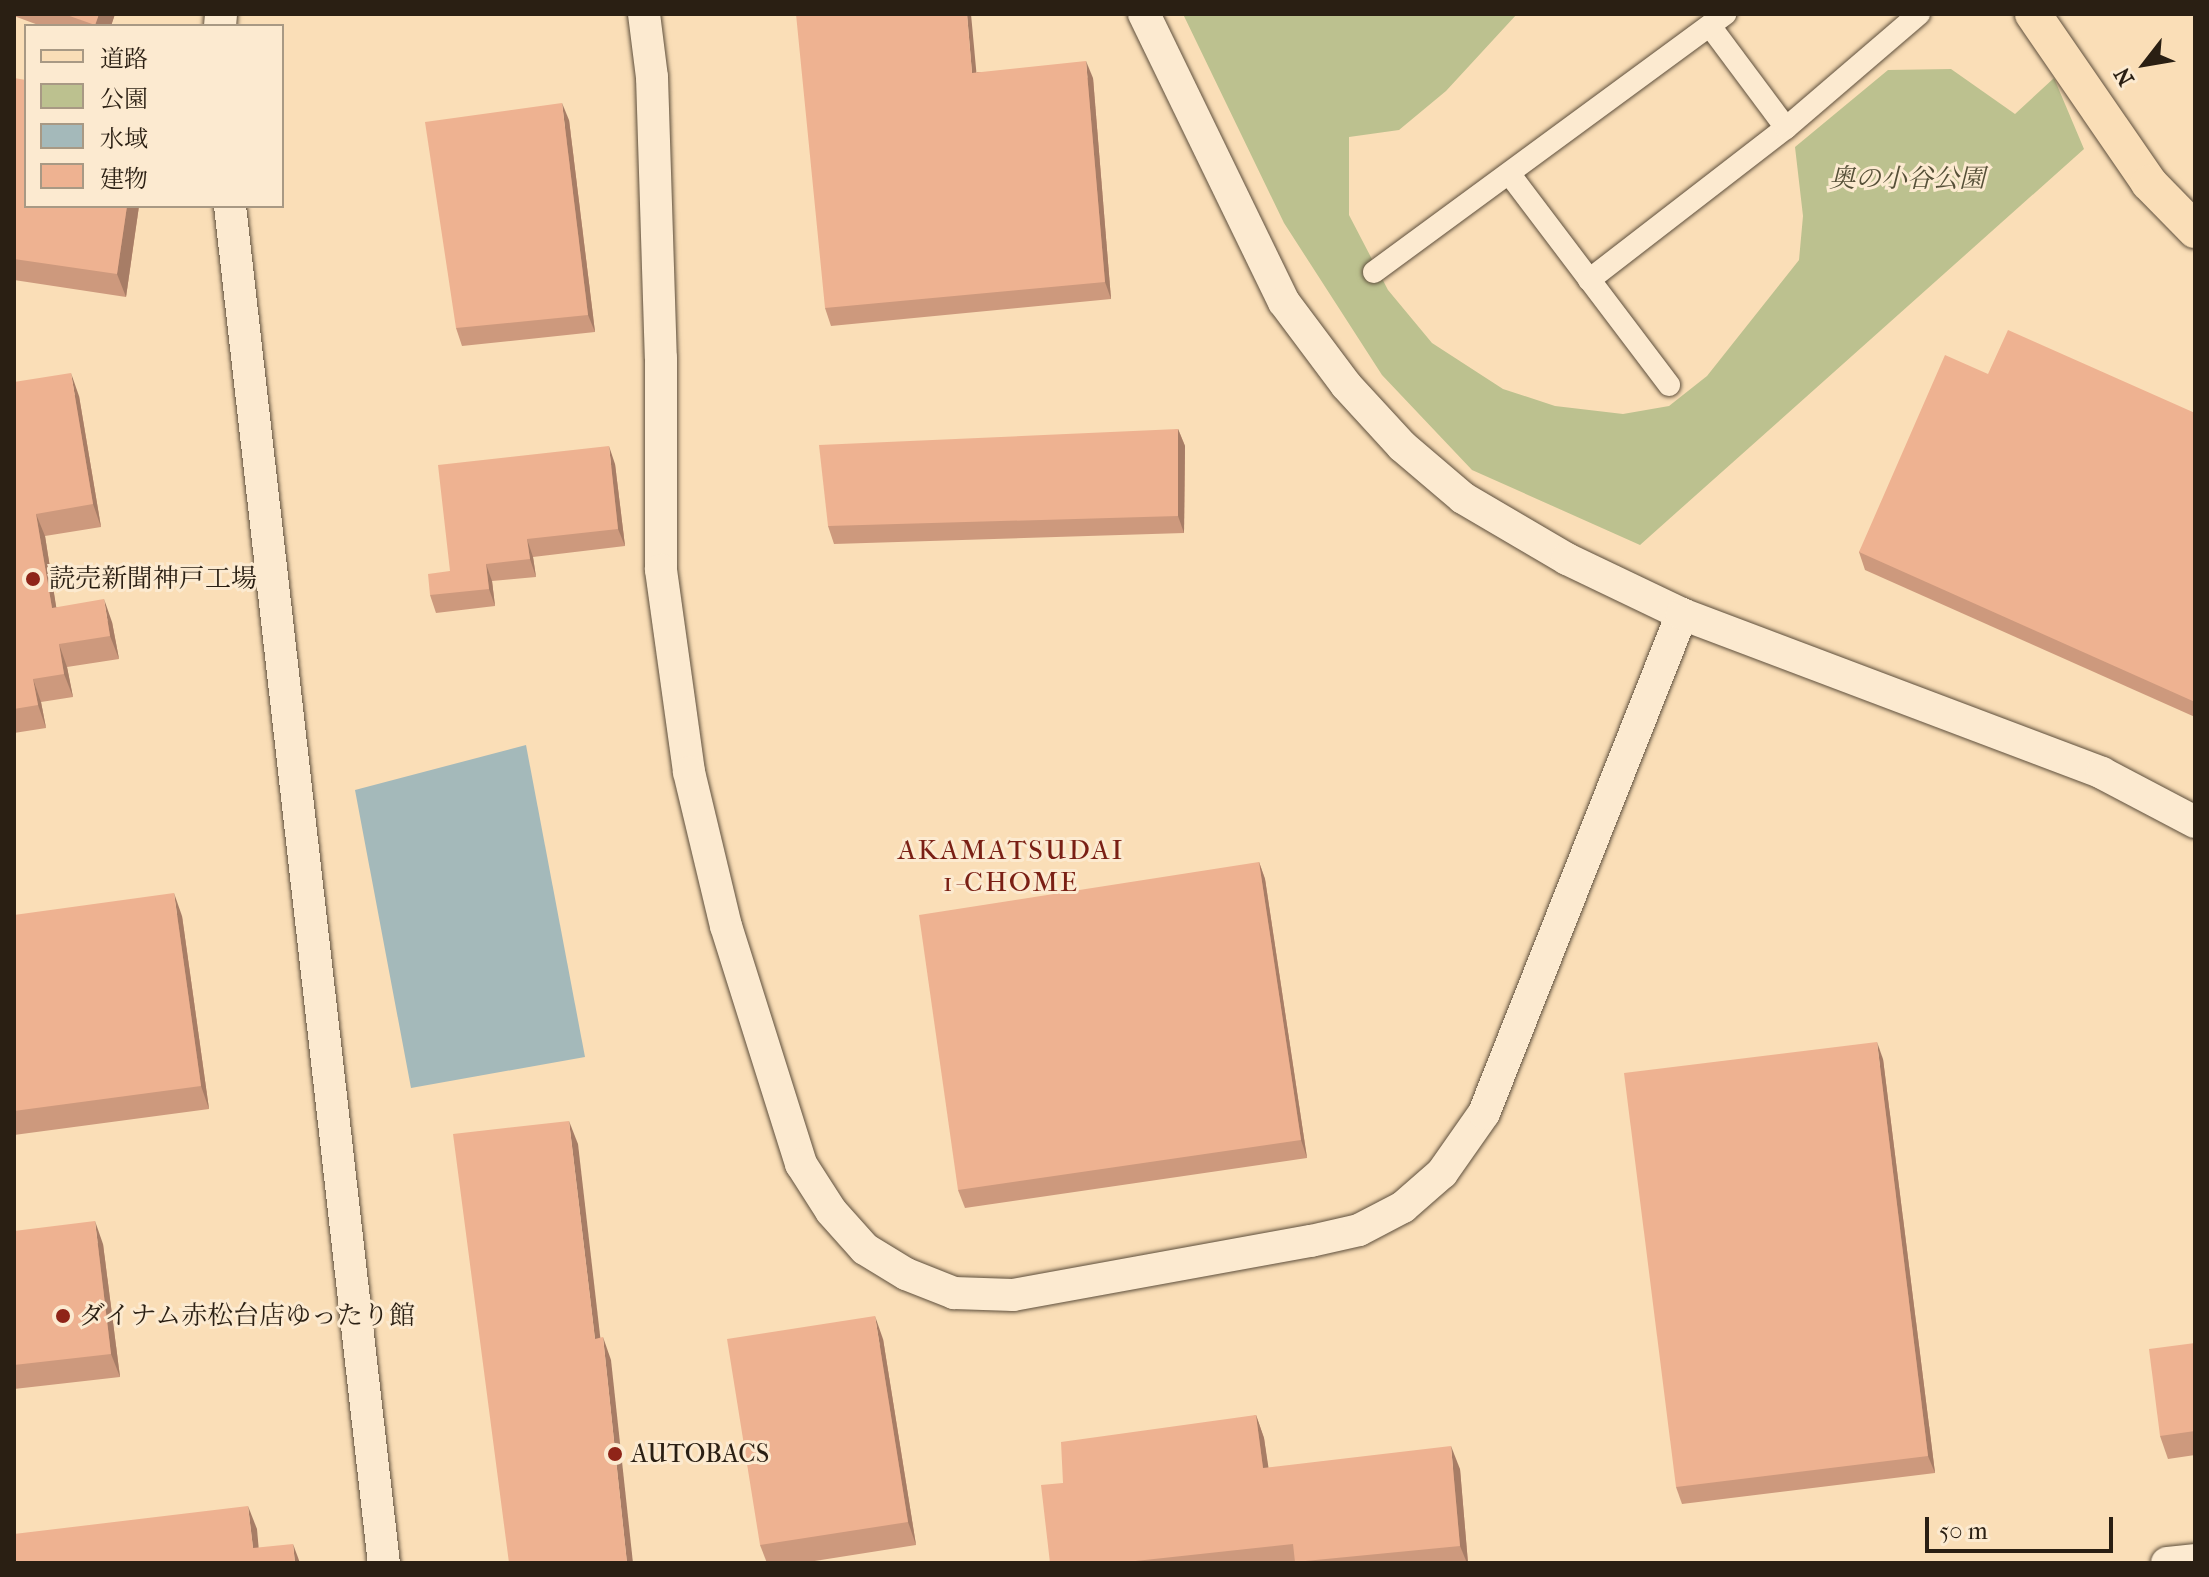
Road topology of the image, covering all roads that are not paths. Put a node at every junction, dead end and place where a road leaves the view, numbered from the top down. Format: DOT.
graph roads {
  1 [pos="644,14"];
  2 [pos="1144,14"];
  3 [pos="1919,14"];
  4 [pos="2033,14"];
  5 [pos="1718,20"];
  6 [pos="1786,128"];
  7 [pos="1511,176"];
  8 [pos="230,208"];
  9 [pos="2195,230"];
  10 [pos="1374,272"];
  11 [pos="1589,280"];
  12 [pos="1669,385"];
  13 [pos="1682,614"];
  14 [pos="2195,822"];
  15 [pos="2195,1560"];
  16 [pos="384,1563"];
  17 [pos="2167,1563"];
  1 -- 13 [label="street"];
  2 -- 13 [label="street"];
  3 -- 6 [label="street"];
  4 -- 9 [label="main road"];
  5 -- 6 [label="street"];
  5 -- 7 [label="street"];
  6 -- 11 [label="street"];
  7 -- 10 [label="street"];
  7 -- 11 [label="street"];
  8 -- 16 [label="street"];
  11 -- 12 [label="street"];
  13 -- 14 [label="street"];
  15 -- 17 [label="street"];
}
